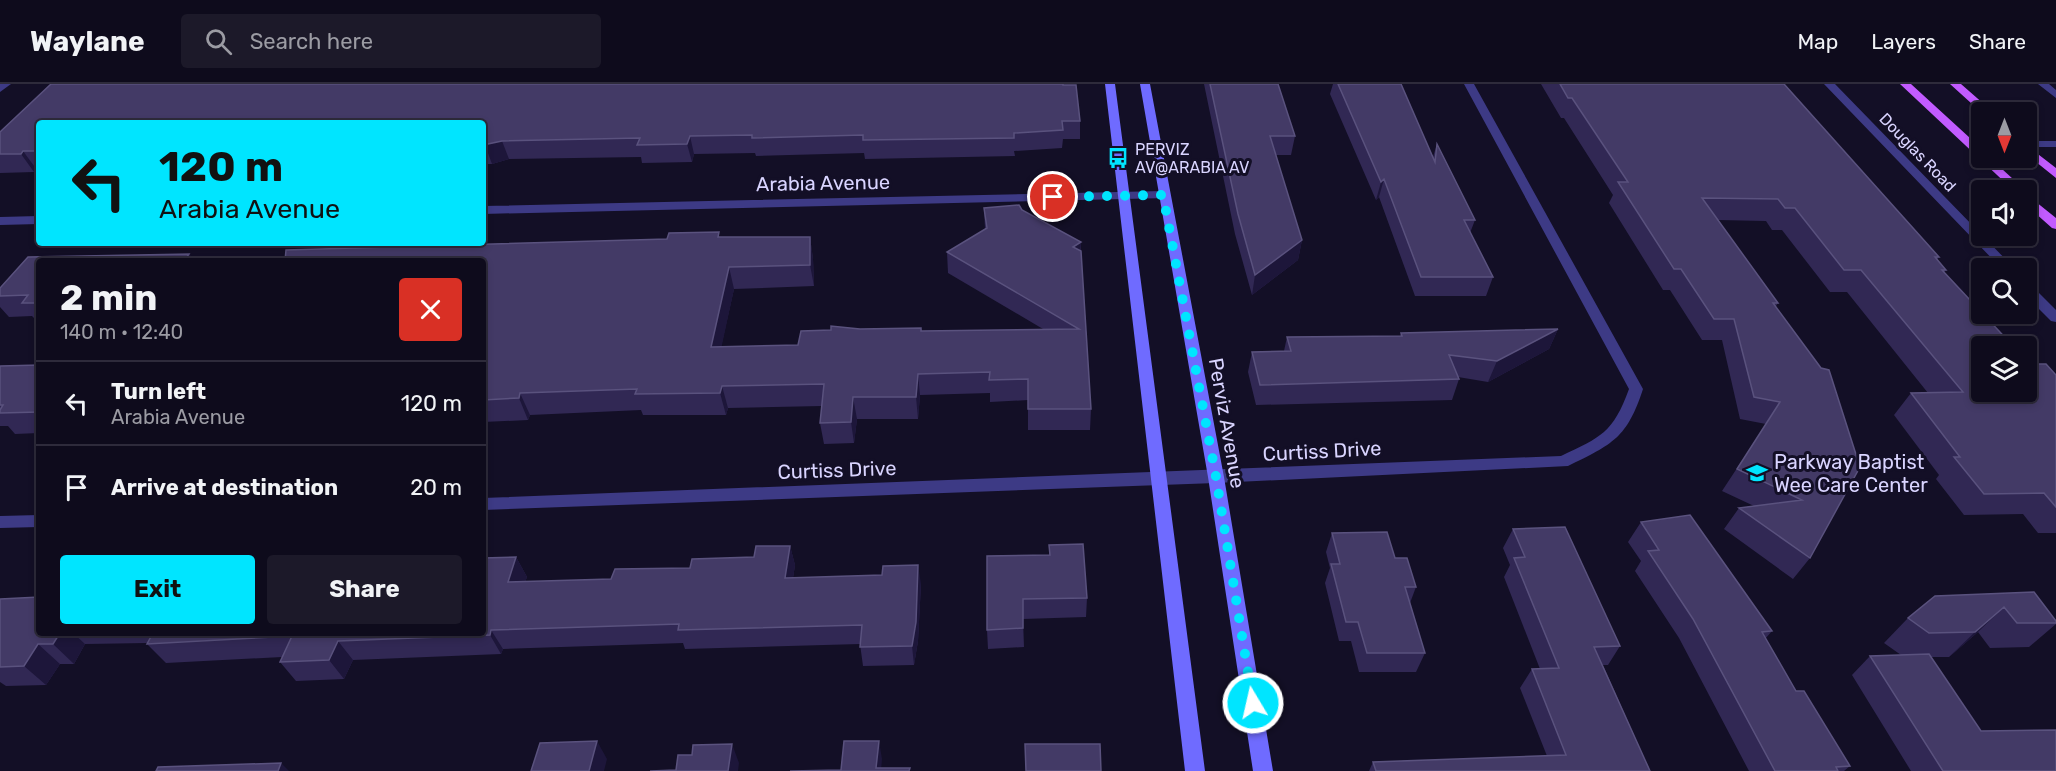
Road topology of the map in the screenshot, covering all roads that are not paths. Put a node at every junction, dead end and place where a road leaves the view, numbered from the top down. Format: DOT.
graph roads {
  1 [pos="6,84"];
  2 [pos="1110,84"];
  3 [pos="1145,84"];
  4 [pos="1469,84"];
  5 [pos="1829,84"];
  6 [pos="1905,84"];
  7 [pos="1954,84"];
  8 [pos="2043,84"];
  9 [pos="0,89"];
  10 [pos="2056,95"];
  11 [pos="1975,102"];
  12 [pos="2056,144"];
  13 [pos="2037,145"];
  14 [pos="1971,147"];
  15 [pos="2037,156"];
  16 [pos="1994,168"];
  17 [pos="2056,174"];
  18 [pos="2008,180"];
  19 [pos="1124,195"];
  20 [pos="1163,195"];
  21 [pos="2037,208"];
  22 [pos="486,210"];
  23 [pos="36,220"];
  24 [pos="0,221"];
  25 [pos="2056,225"];
  26 [pos="1998,258"];
  27 [pos="2037,299"];
  28 [pos="2056,318"];
  29 [pos="1216,477"];
  30 [pos="1160,479"];
  31 [pos="486,504"];
  32 [pos="36,521"];
  33 [pos="0,522"];
  34 [pos="1195,771"];
  35 [pos="1263,771"];
  1 -- 9 [label="street"];
  2 -- 19 [label="street"];
  3 -- 20 [label="street, Perviz Avenue"];
  4 -- 29 [label="street, Curtiss Drive"];
  5 -- 26 [label="street, Douglas Road"];
  6 -- 14 [label="main road"];
  7 -- 11 [label="main road"];
  8 -- 10 [label="street"];
  12 -- 13 [label="street"];
  15 -- 17 [label="main road"];
  16 -- 18 [label="main road"];
  19 -- 20 [label="street, Arabia Avenue"];
  19 -- 22 [label="street, Arabia Avenue"];
  19 -- 30 [label="street"];
  20 -- 29 [label="street, Perviz Avenue"];
  21 -- 25 [label="main road"];
  23 -- 24 [label="street"];
  27 -- 28 [label="street"];
  29 -- 30 [label="street, Curtiss Drive"];
  29 -- 35 [label="street, Perviz Avenue"];
  30 -- 31 [label="street, Curtiss Drive"];
  30 -- 34 [label="street"];
  32 -- 33 [label="street"];
}
